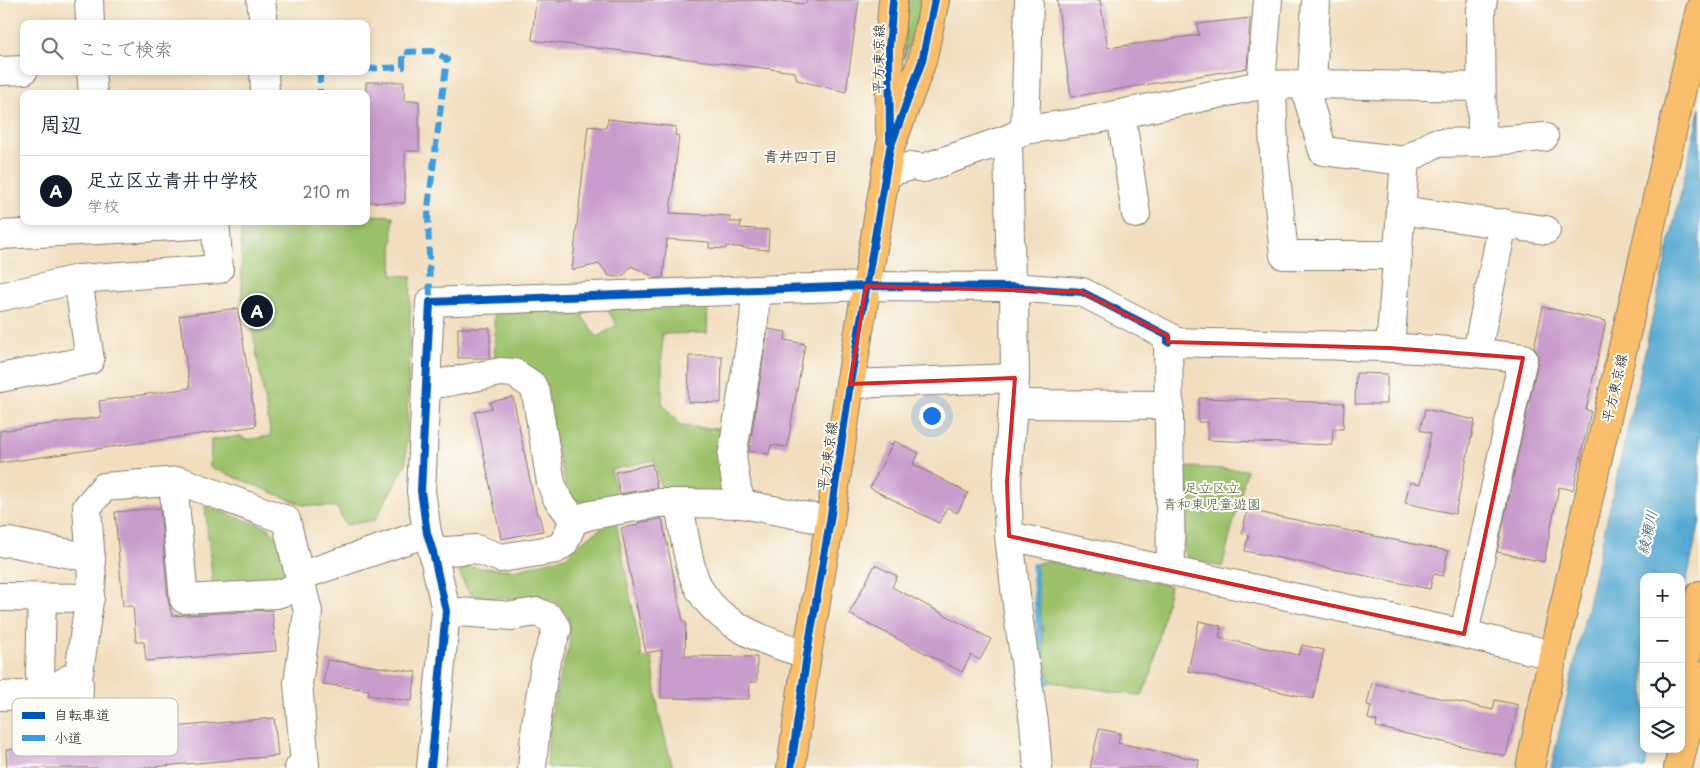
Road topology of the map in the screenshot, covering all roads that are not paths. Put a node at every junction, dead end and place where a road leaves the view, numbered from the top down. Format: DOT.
graph roads {
  1 [pos="89,0"];
  2 [pos="261,0"];
  3 [pos="893,0"];
  4 [pos="935,0"];
  5 [pos="1030,0"];
  6 [pos="1268,0"];
  7 [pos="1316,0"];
  8 [pos="1483,0"];
  9 [pos="1700,9"];
  10 [pos="90,20"];
  11 [pos="264,20"];
  12 [pos="20,70"];
  13 [pos="0,71"];
  14 [pos="91,75"];
  15 [pos="264,75"];
  16 [pos="1267,85"];
  17 [pos="1308,85"];
  18 [pos="1481,87"];
  19 [pos="93,90"];
  20 [pos="265,90"];
  21 [pos="1121,114"];
  22 [pos="1017,134"];
  23 [pos="1544,137"];
  24 [pos="1482,142"];
  25 [pos="888,160"];
  26 [pos="1405,161"];
  27 [pos="1400,210"];
  28 [pos="1136,214"];
  29 [pos="1503,223"];
  30 [pos="142,225"];
  31 [pos="215,225"];
  32 [pos="106,226"];
  33 [pos="1546,230"];
  34 [pos="0,235"];
  35 [pos="1398,256"];
  36 [pos="78,279"];
  37 [pos="866,286"];
  38 [pos="1011,287"];
  39 [pos="756,290"];
  40 [pos="0,297"];
  41 [pos="1168,342"];
  42 [pos="1390,348"];
  43 [pos="1476,352"];
  44 [pos="0,378"];
  45 [pos="426,383"];
  46 [pos="850,384"];
  47 [pos="1015,391"];
  48 [pos="1170,405"];
  49 [pos="173,482"];
  50 [pos="678,503"];
  51 [pos="742,504"];
  52 [pos="574,520"];
  53 [pos="830,521"];
  54 [pos="1008,536"];
  55 [pos="430,542"];
  56 [pos="0,543"];
  57 [pos="92,558"];
  58 [pos="1171,570"];
  59 [pos="301,581"];
  60 [pos="1700,595"];
  61 [pos="0,597"];
  62 [pos="42,598"];
  63 [pos="90,598"];
  64 [pos="446,611"];
  65 [pos="1464,634"];
  66 [pos="807,654"];
  67 [pos="1553,656"];
  68 [pos="1685,663"];
  69 [pos="1700,675"];
  70 [pos="38,698"];
  71 [pos="47,698"];
  72 [pos="1665,753"];
  73 [pos="299,768"];
  74 [pos="431,768"];
  75 [pos="532,768"];
  76 [pos="791,768"];
  77 [pos="1038,768"];
  78 [pos="1530,768"];
  79 [pos="1662,768"];
  80 [pos="1678,768"];
  1 -- 10 [label="street"];
  2 -- 11 [label="street"];
  3 -- 25 [label="main road, 平方東京線"];
  4 -- 25 [label="main road, 平方東京線"];
  5 -- 22 [label="street"];
  6 -- 16 [label="street"];
  7 -- 17 [label="street"];
  8 -- 18 [label="street"];
  9 -- 67 [label="main road, 平方東京線"];
  12 -- 13 [label="street"];
  14 -- 19 [label="street"];
  15 -- 20 [label="street"];
  16 -- 17 [label="street"];
  16 -- 21 [label="street"];
  16 -- 35 [label="street"];
  17 -- 18 [label="street"];
  17 -- 26 [label="street"];
  18 -- 24 [label="street"];
  21 -- 22 [label="street"];
  21 -- 28 [label="street"];
  22 -- 25 [label="street"];
  22 -- 38 [label="street"];
  23 -- 24 [label="street"];
  24 -- 26 [label="street"];
  25 -- 37 [label="main road, 平方東京線"];
  26 -- 27 [label="street"];
  27 -- 29 [label="street"];
  27 -- 35 [label="street"];
  29 -- 33 [label="street"];
  29 -- 43 [label="street"];
  30 -- 32 [label="street"];
  31 -- 36 [label="street"];
  32 -- 34 [label="street"];
  35 -- 42 [label="street"];
  36 -- 40 [label="street"];
  36 -- 44 [label="street"];
  37 -- 38 [label="street"];
  37 -- 39 [label="street"];
  37 -- 46 [label="main road, 平方東京線"];
  38 -- 41 [label="street"];
  38 -- 47 [label="street"];
  39 -- 45 [label="street"];
  39 -- 51 [label="street"];
  41 -- 42 [label="street"];
  41 -- 48 [label="street"];
  42 -- 43 [label="street"];
  43 -- 65 [label="street"];
  45 -- 52 [label="street"];
  45 -- 55 [label="street"];
  46 -- 47 [label="street"];
  46 -- 53 [label="main road, 平方東京線"];
  47 -- 48 [label="street"];
  47 -- 54 [label="street"];
  48 -- 58 [label="street"];
  49 -- 57 [label="street"];
  49 -- 59 [label="street"];
  49 -- 59 [label="street"];
  50 -- 51 [label="street"];
  50 -- 52 [label="street"];
  50 -- 66 [label="street"];
  51 -- 53 [label="street"];
  52 -- 55 [label="street"];
  53 -- 66 [label="main road, 平方東京線"];
  54 -- 58 [label="street"];
  54 -- 77 [label="street"];
  55 -- 59 [label="street"];
  55 -- 64 [label="street"];
  56 -- 57 [label="street"];
  57 -- 63 [label="street"];
  58 -- 65 [label="street"];
  59 -- 73 [label="street"];
  60 -- 68 [label="main road"];
  61 -- 62 [label="street"];
  62 -- 63 [label="street"];
  62 -- 70 [label="street"];
  63 -- 71 [label="street"];
  64 -- 74 [label="street"];
  64 -- 75 [label="street"];
  65 -- 67 [label="street"];
  66 -- 76 [label="main road, 平方東京線"];
  67 -- 78 [label="main road, 平方東京線"];
  69 -- 80 [label="main road"];
  72 -- 79 [label="main road"];
}
